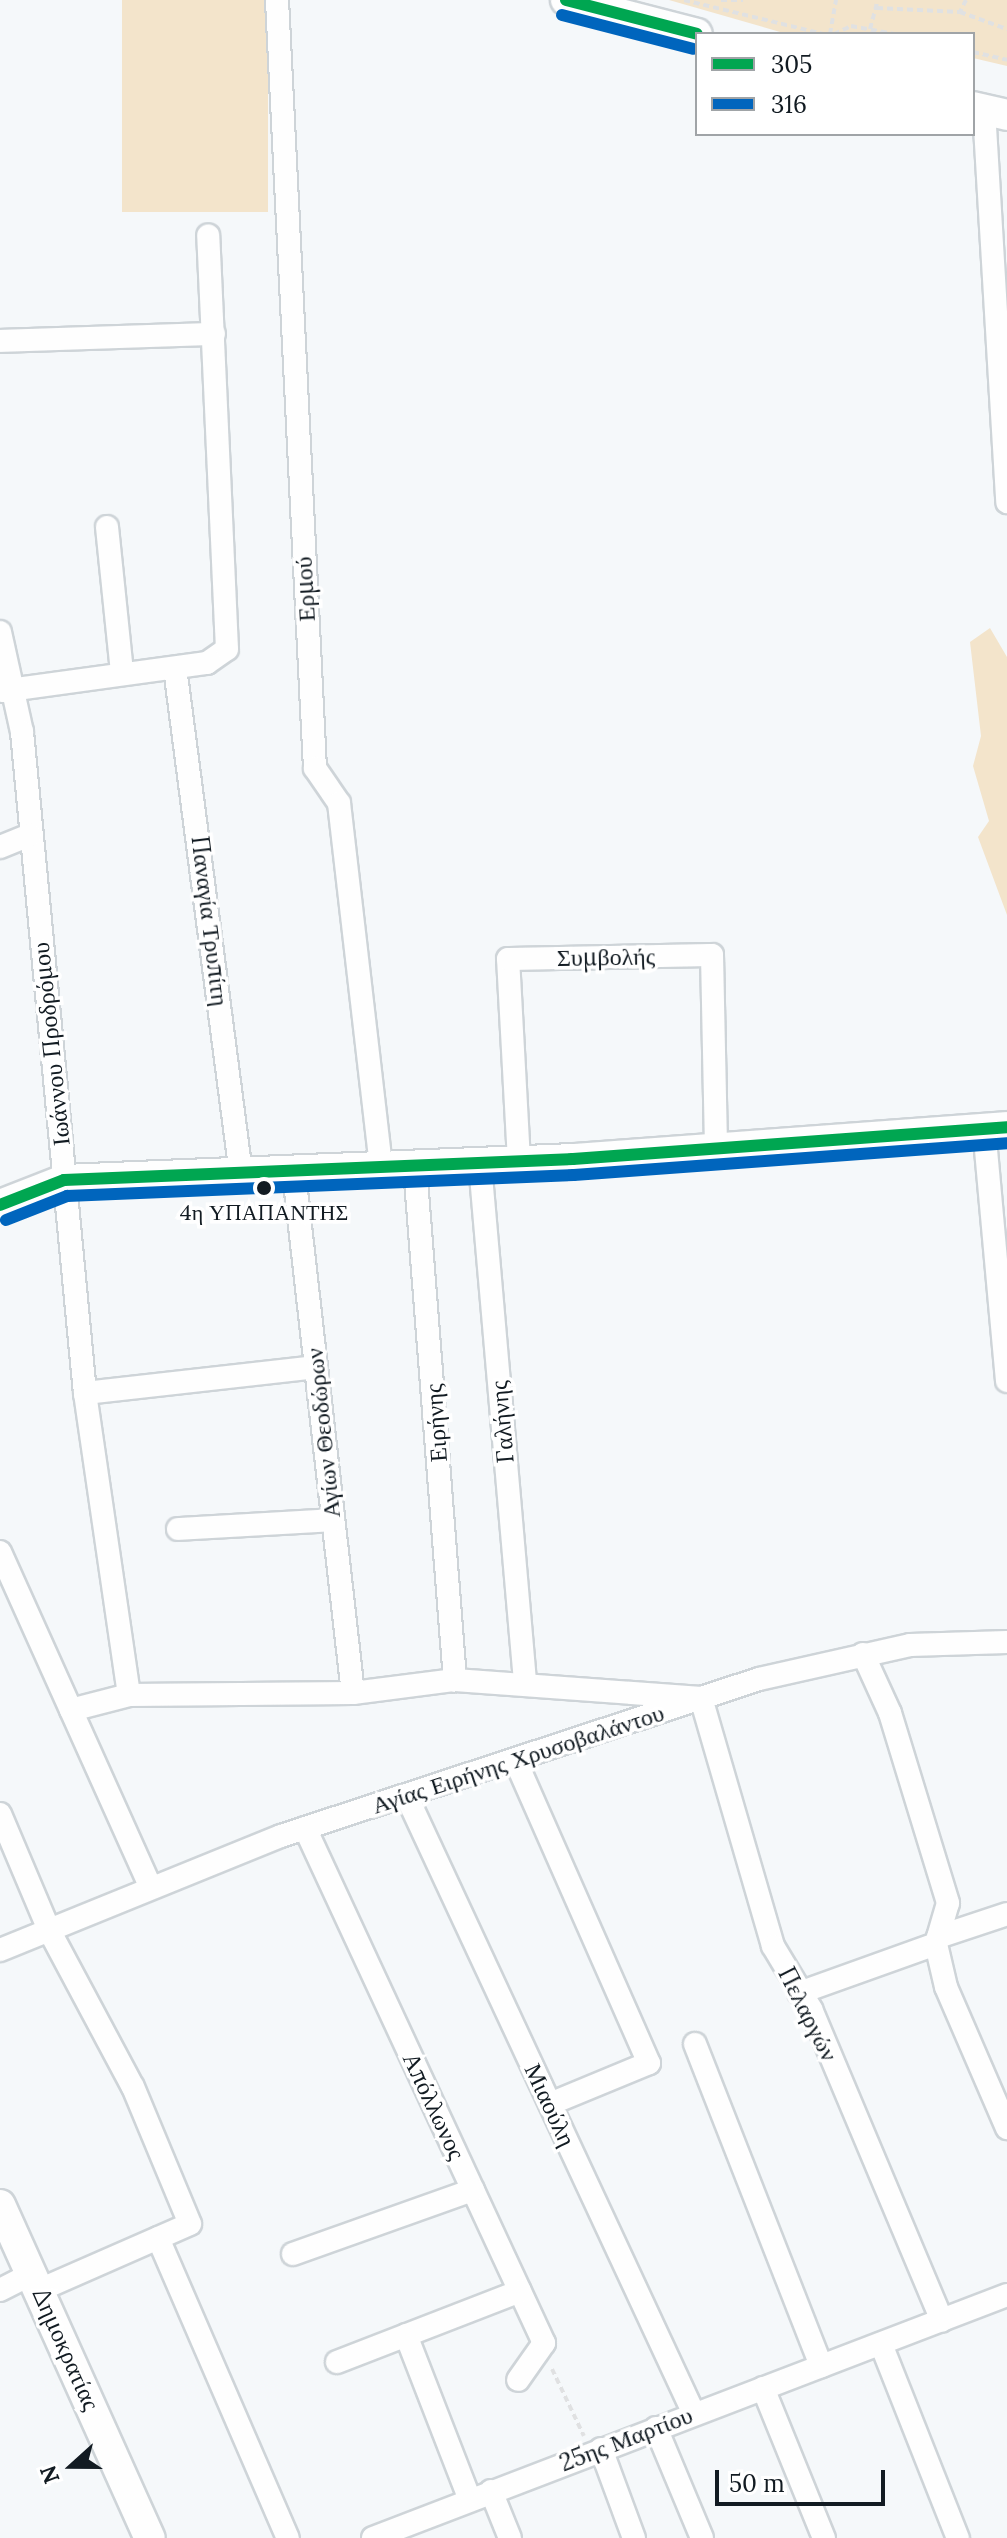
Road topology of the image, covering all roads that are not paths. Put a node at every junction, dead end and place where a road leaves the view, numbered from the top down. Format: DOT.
graph roads {
  1 [pos="277,0"];
  2 [pos="566,0"];
  3 [pos="695,33"];
  4 [pos="988,111"];
  5 [pos="208,235"];
  6 [pos="214,334"];
  7 [pos="0,341"];
  8 [pos="1007,502"];
  9 [pos="107,527"];
  10 [pos="0,632"];
  11 [pos="175,668"];
  12 [pos="122,673"];
  13 [pos="7,690"];
  14 [pos="30,835"];
  15 [pos="0,847"];
  16 [pos="996,1127"];
  17 [pos="716,1148"];
  18 [pos="519,1161"];
  19 [pos="480,1164"];
  20 [pos="415,1167"];
  21 [pos="381,1168"];
  22 [pos="294,1173"];
  23 [pos="241,1174"];
  24 [pos="64,1180"];
  25 [pos="0,1205"];
  26 [pos="315,1367"];
  27 [pos="1007,1381"];
  28 [pos="85,1393"];
  29 [pos="333,1520"];
  30 [pos="178,1529"];
  31 [pos="0,1552"];
  32 [pos="1007,1642"];
  33 [pos="863,1654"];
  34 [pos="455,1680"];
  35 [pos="525,1681"];
  36 [pos="353,1693"];
  37 [pos="129,1695"];
  38 [pos="701,1698"];
  39 [pos="71,1710"];
  40 [pos="517,1764"];
  41 [pos="407,1797"];
  42 [pos="0,1814"];
  43 [pos="305,1828"];
  44 [pos="149,1884"];
  45 [pos="1007,1914"];
  46 [pos="49,1930"];
  47 [pos="937,1941"];
  48 [pos="0,1950"];
  49 [pos="799,1993"];
  50 [pos="695,2044"];
  51 [pos="550,2104"];
  52 [pos="1007,2128"];
  53 [pos="473,2190"];
  54 [pos="0,2205"];
  55 [pos="158,2238"];
  56 [pos="293,2254"];
  57 [pos="36,2282"];
  58 [pos="0,2290"];
  59 [pos="520,2291"];
  60 [pos="1007,2295"];
  61 [pos="942,2321"];
  62 [pos="406,2335"];
  63 [pos="881,2344"];
  64 [pos="337,2362"];
  65 [pos="821,2366"];
  66 [pos="518,2380"];
  67 [pos="763,2388"];
  68 [pos="694,2414"];
  69 [pos="656,2428"];
  70 [pos="596,2450"];
  71 [pos="480,2496"];
  72 [pos="380,2537"];
  73 [pos="150,2538"];
  74 [pos="288,2538"];
  75 [pos="510,2538"];
  76 [pos="634,2538"];
  77 [pos="702,2538"];
  78 [pos="824,2538"];
  79 [pos="958,2538"];
  1 -- 21 [label="street, Ερμού"];
  2 -- 3 [label="street"];
  4 -- 8 [label="street"];
  5 -- 6 [label="street"];
  6 -- 7 [label="street"];
  6 -- 11 [label="street"];
  9 -- 12 [label="street"];
  10 -- 13 [label="street, Ιωάννου Προδρόμου"];
  11 -- 12 [label="street"];
  11 -- 23 [label="street, Παναγία Τρυπίτη"];
  12 -- 13 [label="street"];
  13 -- 14 [label="street, Ιωάννου Προδρόμου"];
  14 -- 15 [label="street"];
  14 -- 24 [label="street, Ιωάννου Προδρόμου"];
  16 -- 17 [label="street"];
  16 -- 27 [label="street"];
  17 -- 18 [label="street"];
  17 -- 18 [label="street, Συμβολής"];
  18 -- 19 [label="street"];
  19 -- 20 [label="street"];
  19 -- 35 [label="street, Γαλήνης"];
  20 -- 21 [label="street"];
  20 -- 34 [label="street, Ειρήνης"];
  21 -- 22 [label="street"];
  22 -- 23 [label="street"];
  22 -- 26 [label="street, Αγίων Θεοδώρων"];
  23 -- 24 [label="street"];
  24 -- 25 [label="street"];
  24 -- 28 [label="street, Ιωάννου Προδρόμου"];
  26 -- 28 [label="street"];
  26 -- 29 [label="street, Αγίων Θεοδώρων"];
  28 -- 37 [label="street, Ιωάννου Προδρόμου"];
  29 -- 30 [label="street"];
  29 -- 36 [label="street, Αγίων Θεοδώρων"];
  31 -- 39 [label="street"];
  32 -- 33 [label="street, Αγίας Ειρήνης Χρυσοβαλάντου"];
  33 -- 38 [label="street, Αγίας Ειρήνης Χρυσοβαλάντου"];
  33 -- 47 [label="street"];
  34 -- 35 [label="street"];
  34 -- 36 [label="street"];
  35 -- 38 [label="street"];
  36 -- 37 [label="street"];
  37 -- 39 [label="street"];
  38 -- 40 [label="street, Αγίας Ειρήνης Χρυσοβαλάντου"];
  38 -- 49 [label="street, Πελαργών"];
  39 -- 44 [label="street"];
  40 -- 41 [label="street, Αγίας Ειρήνης Χρυσοβαλάντου"];
  40 -- 51 [label="street"];
  41 -- 43 [label="street, Αγίας Ειρήνης Χρυσοβαλάντου"];
  41 -- 51 [label="street, Μιαούλη"];
  42 -- 46 [label="street"];
  43 -- 44 [label="street, Αγίας Ειρήνης Χρυσοβαλάντου"];
  43 -- 53 [label="street, Απόλλωνος"];
  44 -- 46 [label="street, Αγίας Ειρήνης Χρυσοβαλάντου"];
  45 -- 47 [label="street"];
  46 -- 48 [label="street, Αγίας Ειρήνης Χρυσοβαλάντου"];
  46 -- 55 [label="street"];
  47 -- 49 [label="street"];
  47 -- 52 [label="street"];
  49 -- 61 [label="street, Πελαργών"];
  50 -- 65 [label="street"];
  51 -- 68 [label="street, Μιαούλη"];
  53 -- 56 [label="street"];
  53 -- 59 [label="street, Απόλλωνος"];
  54 -- 57 [label="street, Δημοκρατίας"];
  55 -- 57 [label="street"];
  55 -- 74 [label="street"];
  57 -- 58 [label="street"];
  57 -- 73 [label="street, Δημοκρατίας"];
  59 -- 62 [label="street"];
  59 -- 66 [label="street, Απόλλωνος"];
  60 -- 61 [label="street, 25ης Μαρτίου"];
  61 -- 63 [label="street, 25ης Μαρτίου"];
  62 -- 64 [label="street"];
  62 -- 71 [label="street"];
  63 -- 65 [label="street, 25ης Μαρτίου"];
  63 -- 79 [label="street"];
  65 -- 67 [label="street, 25ης Μαρτίου"];
  67 -- 68 [label="street, 25ης Μαρτίου"];
  67 -- 78 [label="street"];
  68 -- 69 [label="street, 25ης Μαρτίου"];
  69 -- 70 [label="street, 25ης Μαρτίου"];
  69 -- 77 [label="street"];
  70 -- 71 [label="street, 25ης Μαρτίου"];
  70 -- 76 [label="street"];
  71 -- 72 [label="street, 25ης Μαρτίου"];
  71 -- 75 [label="street"];
}
